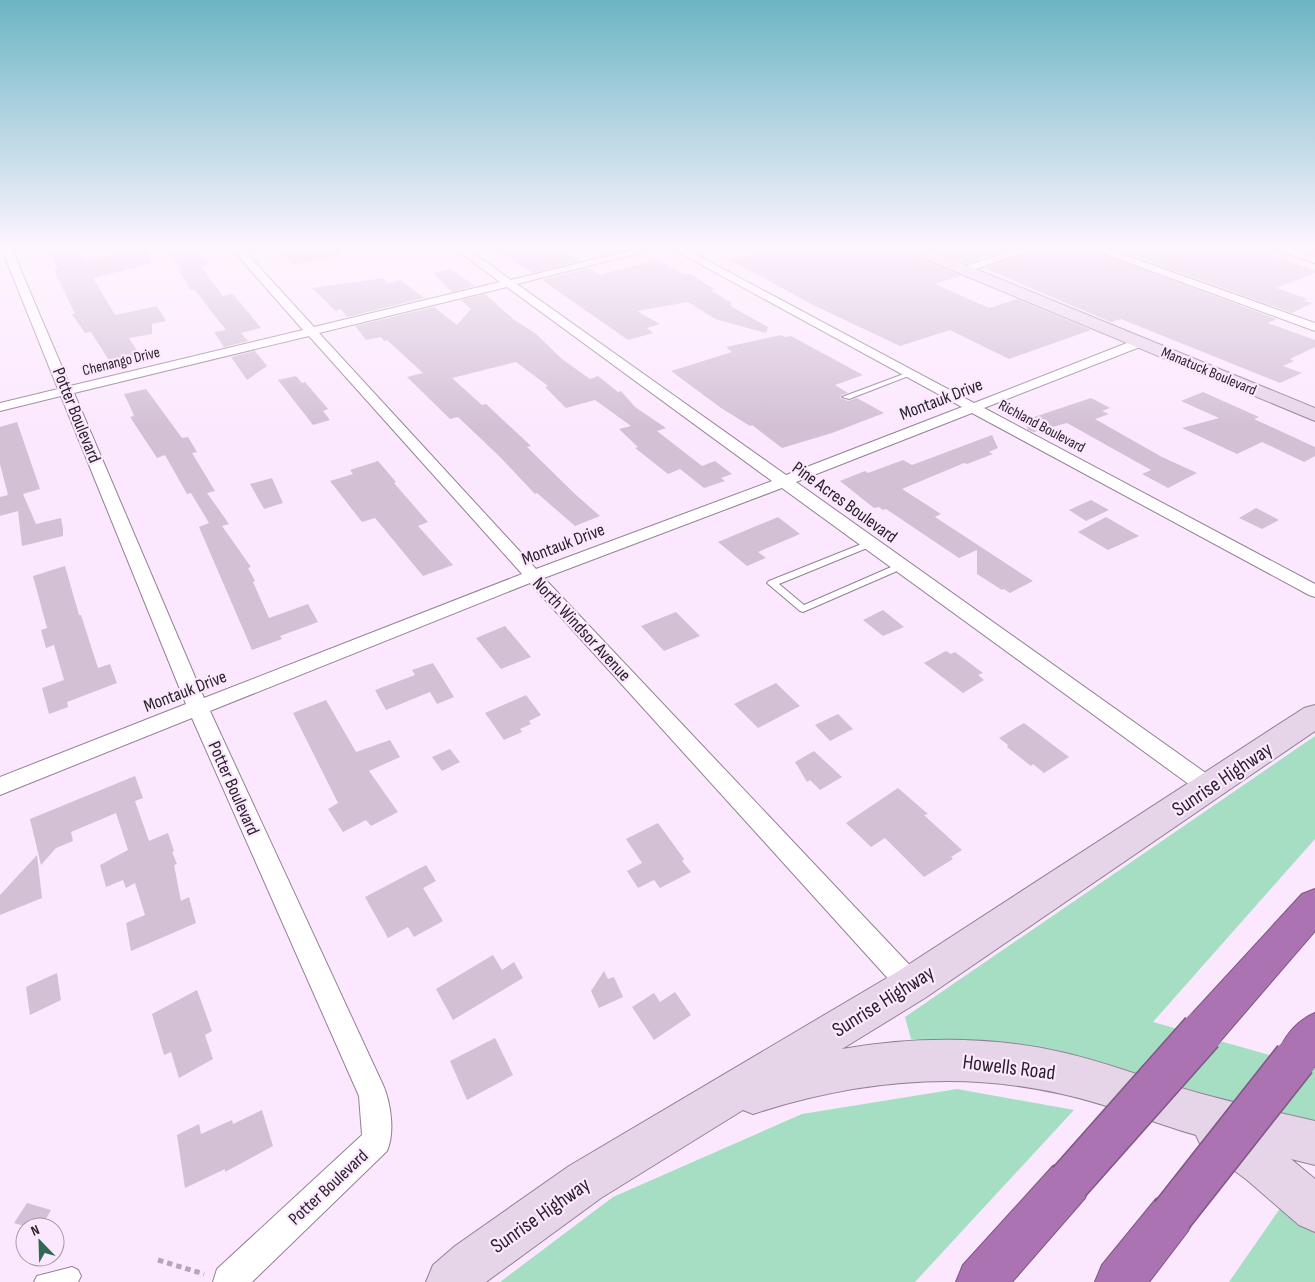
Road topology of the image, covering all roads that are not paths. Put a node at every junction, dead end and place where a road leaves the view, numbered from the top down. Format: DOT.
graph roads {
  1 [pos="31,307"];
  2 [pos="289,307"];
  3 [pos="412,307"];
  4 [pos="540,307"];
  5 [pos="785,307"];
  6 [pos="1054,307"];
  7 [pos="1259,307"];
  8 [pos="1315,327"];
  9 [pos="311,331"];
  10 [pos="1141,342"];
  11 [pos="909,374"];
  12 [pos="67,391"];
  13 [pos="846,397"];
  14 [pos="0,407"];
  15 [pos="972,408"];
  16 [pos="1315,415"];
  17 [pos="783,482"];
  18 [pos="869,544"];
  19 [pos="901,566"];
  20 [pos="533,576"];
  21 [pos="1315,591"];
  22 [pos="198,708"];
  23 [pos="1315,716"];
  24 [pos="0,786"];
  25 [pos="1209,787"];
  26 [pos="1315,905"];
  27 [pos="911,985"];
  28 [pos="1305,1046"];
  29 [pos="1180,1109"];
  30 [pos="701,1112"];
  31 [pos="1315,1143"];
  32 [pos="1315,1209"];
  33 [pos="72,1276"];
  34 [pos="452,1276"];
  35 [pos="43,1282"];
  36 [pos="229,1282"];
  37 [pos="980,1282"];
  38 [pos="1119,1282"];
  1 -- 12 [label="street, Potter Boulevard"];
  2 -- 9 [label="street, North Windsor Avenue"];
  3 -- 9 [label="street, Chenango Drive"];
  4 -- 17 [label="street, Pine Acres Boulevard"];
  5 -- 11 [label="street, Richland Boulevard"];
  6 -- 10 [label="main road, Manatuck Boulevard"];
  7 -- 8 [label="street"];
  9 -- 12 [label="street, Chenango Drive"];
  9 -- 20 [label="street, North Windsor Avenue"];
  10 -- 15 [label="street, Montauk Drive"];
  10 -- 16 [label="main road, Manatuck Boulevard"];
  11 -- 13 [label="lane"];
  11 -- 15 [label="street, Richland Boulevard"];
  12 -- 14 [label="street, Chenango Drive"];
  12 -- 22 [label="street, Potter Boulevard"];
  15 -- 17 [label="street, Montauk Drive"];
  15 -- 21 [label="street, Richland Boulevard"];
  17 -- 18 [label="street, Pine Acres Boulevard"];
  17 -- 20 [label="street, Montauk Drive"];
  18 -- 19 [label="street, Pine Acres Boulevard"];
  18 -- 19 [label="lane"];
  19 -- 25 [label="street, Pine Acres Boulevard"];
  20 -- 22 [label="street, Montauk Drive"];
  20 -- 27 [label="street, North Windsor Avenue"];
  22 -- 24 [label="street, Montauk Drive"];
  22 -- 36 [label="street, Potter Boulevard"];
  23 -- 25 [label="main road, Sunrise Highway"];
  25 -- 27 [label="main road, Sunrise Highway"];
  26 -- 37 [label="highway, bridge"];
  27 -- 30 [label="main road, Sunrise Highway"];
  28 -- 38 [label="highway, bridge"];
  29 -- 30 [label="main road, Howells Road"];
  29 -- 31 [label="main road, Howells Road"];
  29 -- 32 [label="main road"];
  30 -- 34 [label="main road, Sunrise Highway"];
  33 -- 35 [label="lane"];
}
